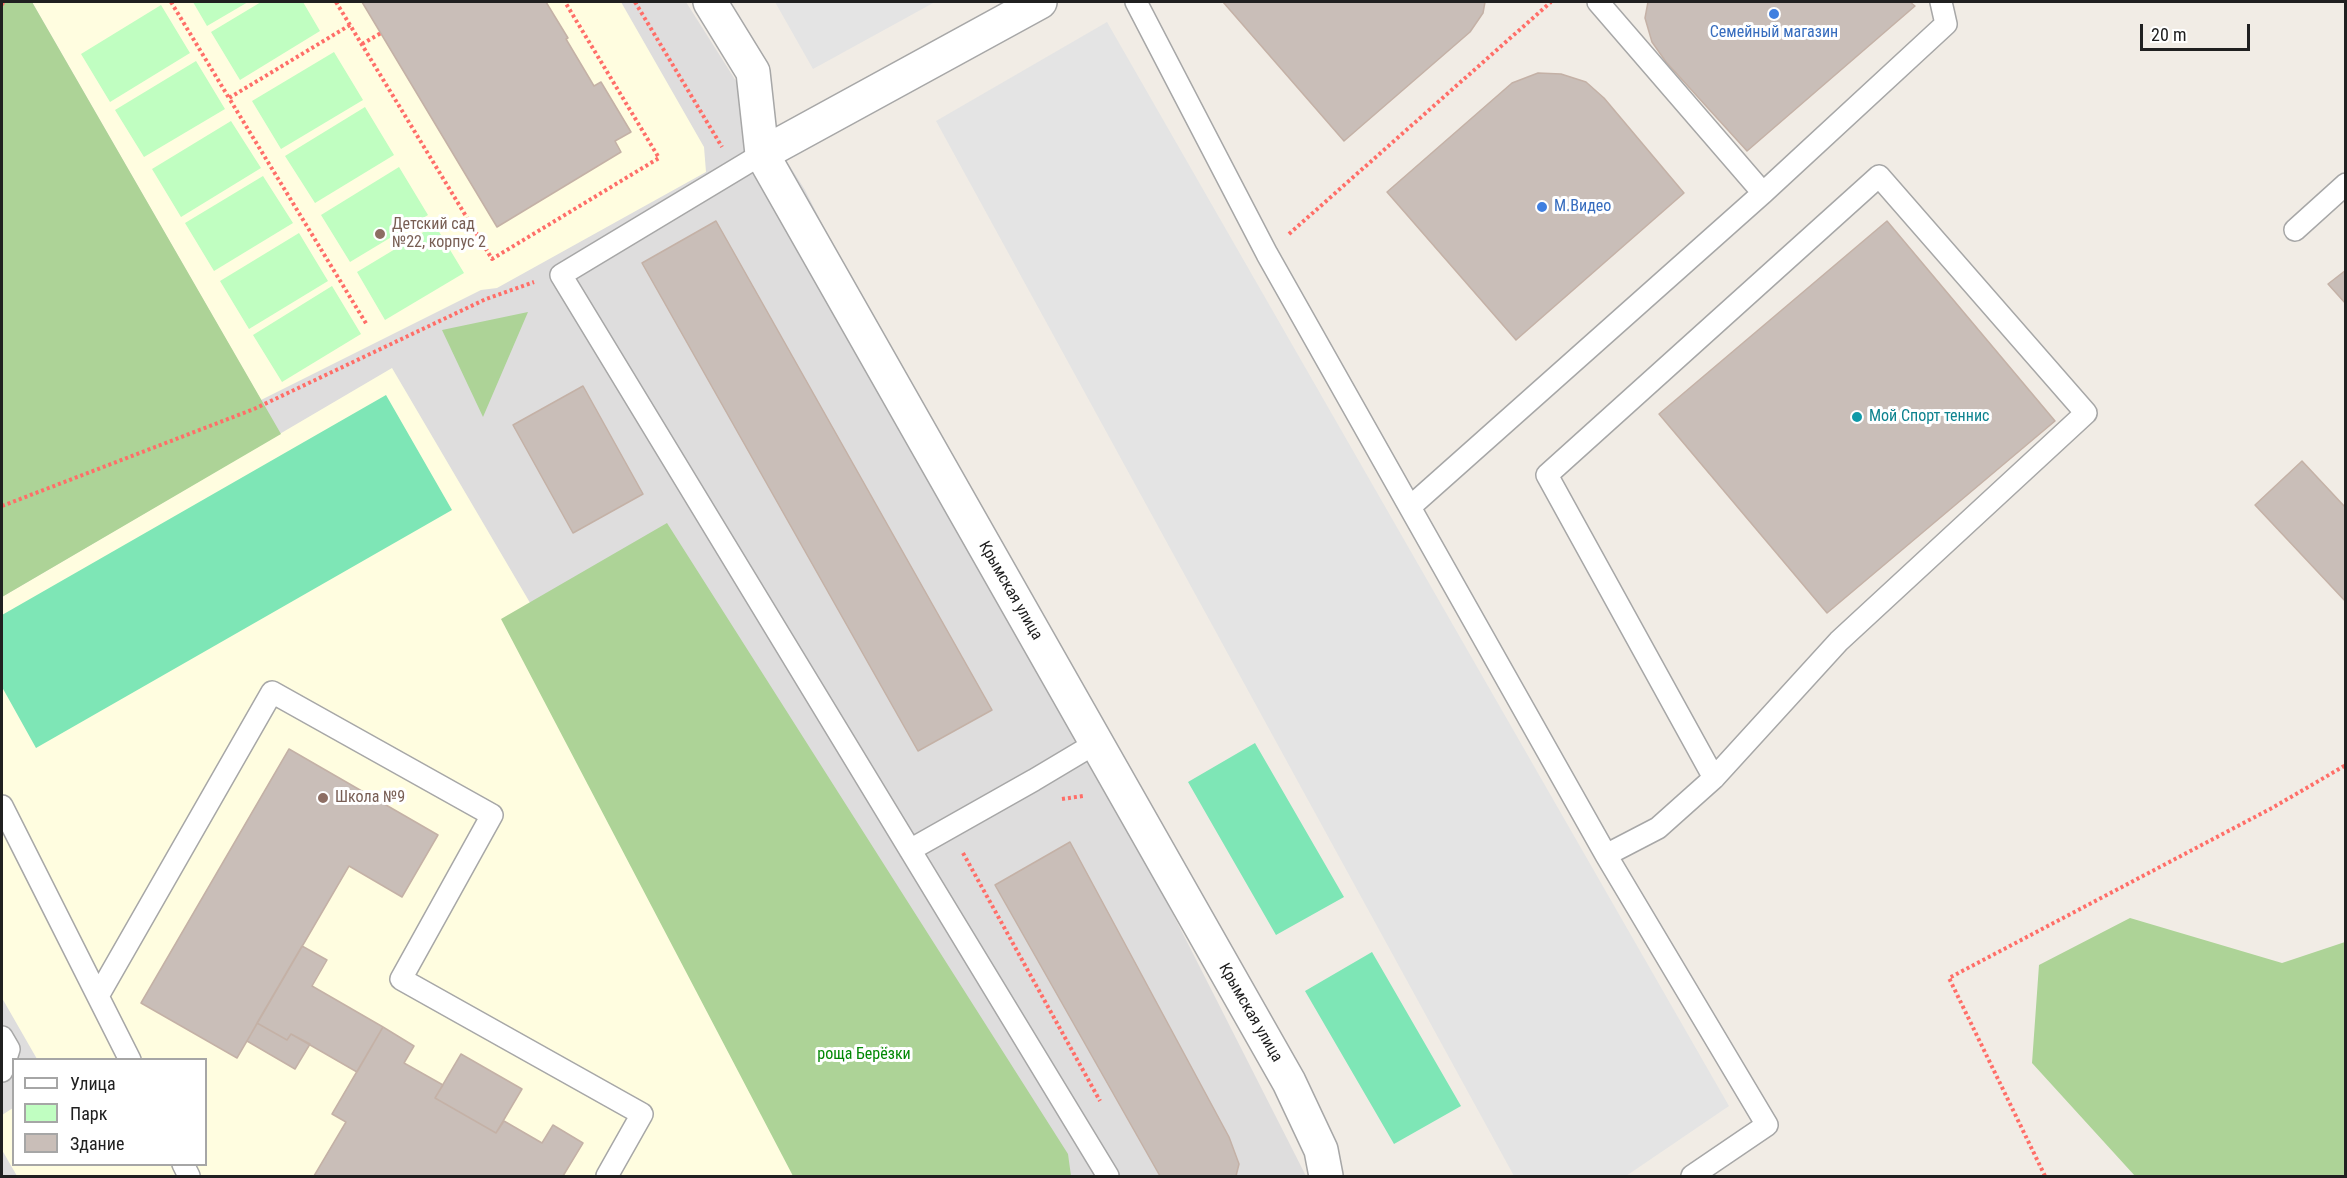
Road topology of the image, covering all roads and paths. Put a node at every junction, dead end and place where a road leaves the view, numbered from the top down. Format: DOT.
graph roads {
  1 [pos="171,2"];
  2 [pos="336,2"];
  3 [pos="564,2"];
  4 [pos="710,2"];
  5 [pos="1041,2"];
  6 [pos="1136,2"];
  7 [pos="1551,2"];
  8 [pos="1598,2"];
  9 [pos="1941,2"];
  10 [pos="350,25"];
  11 [pos="381,33"];
  12 [pos="362,44"];
  13 [pos="229,98"];
  14 [pos="762,154"];
  15 [pos="2346,184"];
  16 [pos="1763,192"];
  17 [pos="2295,230"];
  18 [pos="1267,254"];
  19 [pos="561,275"];
  20 [pos="367,325"];
  21 [pos="2,506"];
  22 [pos="1410,507"];
  23 [pos="1096,742"];
  24 [pos="2346,765"];
  25 [pos="1714,778"];
  26 [pos="1083,796"];
  27 [pos="1056,801"];
  28 [pos="2,806"];
  29 [pos="971,846"];
  30 [pos="910,850"];
  31 [pos="1606,855"];
  32 [pos="98,996"];
  33 [pos="5,1043"];
  34 [pos="129,1058"];
  35 [pos="2,1071"];
  36 [pos="1106,1112"];
  37 [pos="619,1154"];
  38 [pos="606,1176"];
  39 [pos="625,1176"];
  40 [pos="1108,1176"];
  41 [pos="1326,1176"];
  42 [pos="1692,1176"];
  43 [pos="2045,1176"];
  1 -- 13 [label="path"];
  2 -- 10 [label="path"];
  3 -- 12 [label="path"];
  4 -- 14 [label="street, Крымская улица"];
  5 -- 14 [label="street"];
  6 -- 18 [label="lane"];
  7 -- 18 [label="path"];
  8 -- 16 [label="lane"];
  9 -- 16 [label="lane"];
  10 -- 12 [label="path"];
  10 -- 13 [label="path"];
  11 -- 12 [label="path"];
  13 -- 20 [label="path"];
  14 -- 19 [label="lane"];
  14 -- 23 [label="street, Крымская улица"];
  15 -- 17 [label="lane"];
  16 -- 22 [label="lane"];
  18 -- 22 [label="lane"];
  19 -- 21 [label="path"];
  19 -- 30 [label="lane"];
  22 -- 31 [label="lane"];
  23 -- 30 [label="lane"];
  23 -- 41 [label="street, Крымская улица"];
  24 -- 43 [label="path"];
  25 -- 25 [label="lane"];
  25 -- 31 [label="lane"];
  26 -- 27 [label="path"];
  28 -- 32 [label="lane"];
  29 -- 36 [label="path"];
  30 -- 40 [label="lane"];
  31 -- 42 [label="lane"];
  32 -- 34 [label="lane"];
  32 -- 37 [label="lane"];
  33 -- 35 [label="lane"];
  37 -- 38 [label="lane"];
  37 -- 39 [label="lane"];
}
